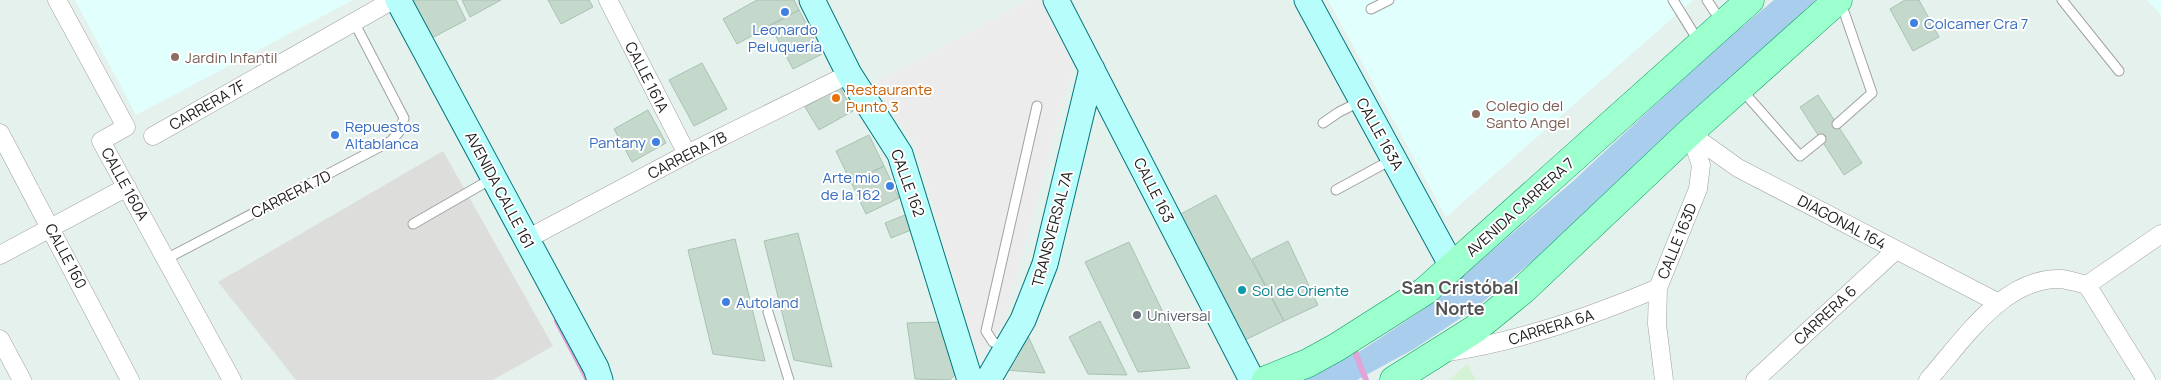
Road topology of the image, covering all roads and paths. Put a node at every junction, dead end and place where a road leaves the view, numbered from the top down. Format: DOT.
graph roads {
  1 [pos="57,0"];
  2 [pos="393,0"];
  3 [pos="398,0"];
  4 [pos="608,0"];
  5 [pos="812,0"];
  6 [pos="1056,0"];
  7 [pos="1307,0"];
  8 [pos="1389,0"];
  9 [pos="1673,0"];
  10 [pos="1707,0"];
  11 [pos="1750,0"];
  12 [pos="1838,0"];
  13 [pos="2062,0"];
  14 [pos="1371,9"];
  15 [pos="354,22"];
  16 [pos="1723,24"];
  17 [pos="1701,44"];
  18 [pos="1092,68"];
  19 [pos="2119,71"];
  20 [pos="849,74"];
  21 [pos="1740,87"];
  22 [pos="1362,100"];
  23 [pos="1037,106"];
  24 [pos="1323,123"];
  25 [pos="1837,124"];
  26 [pos="0,133"];
  27 [pos="1689,133"];
  28 [pos="153,136"];
  29 [pos="1821,139"];
  30 [pos="686,154"];
  31 [pos="1394,158"];
  32 [pos="494,177"];
  33 [pos="127,187"];
  34 [pos="1336,190"];
  35 [pos="413,224"];
  36 [pos="51,228"];
  37 [pos="2161,234"];
  38 [pos="527,240"];
  39 [pos="1896,250"];
  40 [pos="0,255"];
  41 [pos="166,259"];
  42 [pos="1453,268"];
  43 [pos="2087,285"];
  44 [pos="1658,288"];
  45 [pos="1999,303"];
  46 [pos="768,312"];
  47 [pos="0,339"];
  48 [pos="1006,348"];
  49 [pos="1430,365"];
  50 [pos="22,380"];
  51 [pos="130,380"];
  52 [pos="232,380"];
  53 [pos="600,380"];
  54 [pos="789,380"];
  55 [pos="970,380"];
  56 [pos="988,380"];
  57 [pos="1252,380"];
  58 [pos="1266,380"];
  59 [pos="1394,380"];
  60 [pos="1664,380"];
  61 [pos="1754,380"];
  62 [pos="1928,380"];
  63 [pos="2146,380"];
  1 -- 33 [label="street, CALLE 160A"];
  2 -- 15 [label="street, CARRERA 7F"];
  3 -- 32 [label="street, AVENIDA CALLE 161"];
  4 -- 30 [label="street, CALLE 161A"];
  5 -- 20 [label="street, CALLE 162"];
  6 -- 18 [label="street, CALLE 163"];
  7 -- 22 [label="street, CALLE 163A"];
  8 -- 14 [label="lane"];
  9 -- 17 [label="lane"];
  10 -- 16 [label="lane"];
  11 -- 16 [label="main road, AVENIDA CARRERA 7"];
  12 -- 21 [label="main road"];
  12 -- 25 [label="lane"];
  13 -- 19 [label="lane"];
  15 -- 28 [label="street, CARRERA 7F"];
  15 -- 41 [label="lane, CARRERA 7D"];
  16 -- 17 [label="main road, AVENIDA CARRERA 7"];
  17 -- 42 [label="main road, AVENIDA CARRERA 7"];
  18 -- 48 [label="street, TRANSVERSAL 7A"];
  18 -- 57 [label="street, CALLE 163"];
  20 -- 30 [label="street, CARRERA 7B"];
  20 -- 55 [label="street, CALLE 162"];
  21 -- 27 [label="main road"];
  21 -- 29 [label="lane"];
  22 -- 24 [label="lane"];
  22 -- 31 [label="street, CALLE 163A"];
  23 -- 48 [label="lane"];
  26 -- 36 [label="street, CALLE 160"];
  27 -- 39 [label="street, DIAGONAL 164"];
  27 -- 44 [label="street, CALLE 163D"];
  27 -- 49 [label="main road"];
  30 -- 38 [label="street, CARRERA 7B"];
  31 -- 34 [label="lane"];
  31 -- 42 [label="street, CALLE 163A"];
  32 -- 35 [label="lane"];
  32 -- 38 [label="street, AVENIDA CALLE 161"];
  33 -- 36 [label="street"];
  33 -- 41 [label="street, CALLE 160A"];
  36 -- 40 [label="street"];
  36 -- 51 [label="street, CALLE 160"];
  37 -- 43 [label="street"];
  38 -- 53 [label="street, AVENIDA CALLE 161"];
  39 -- 45 [label="street, DIAGONAL 164"];
  39 -- 61 [label="street, CARRERA 6"];
  41 -- 52 [label="street, CALLE 160A"];
  42 -- 58 [label="main road, AVENIDA CARRERA 7"];
  43 -- 45 [label="street"];
  43 -- 63 [label="street"];
  44 -- 49 [label="street, CARRERA 6A"];
  44 -- 60 [label="street, CALLE 163D"];
  45 -- 62 [label="street"];
  46 -- 54 [label="lane"];
  47 -- 50 [label="street"];
  48 -- 56 [label="street, TRANSVERSAL 7A"];
  49 -- 59 [label="main road"];
}
